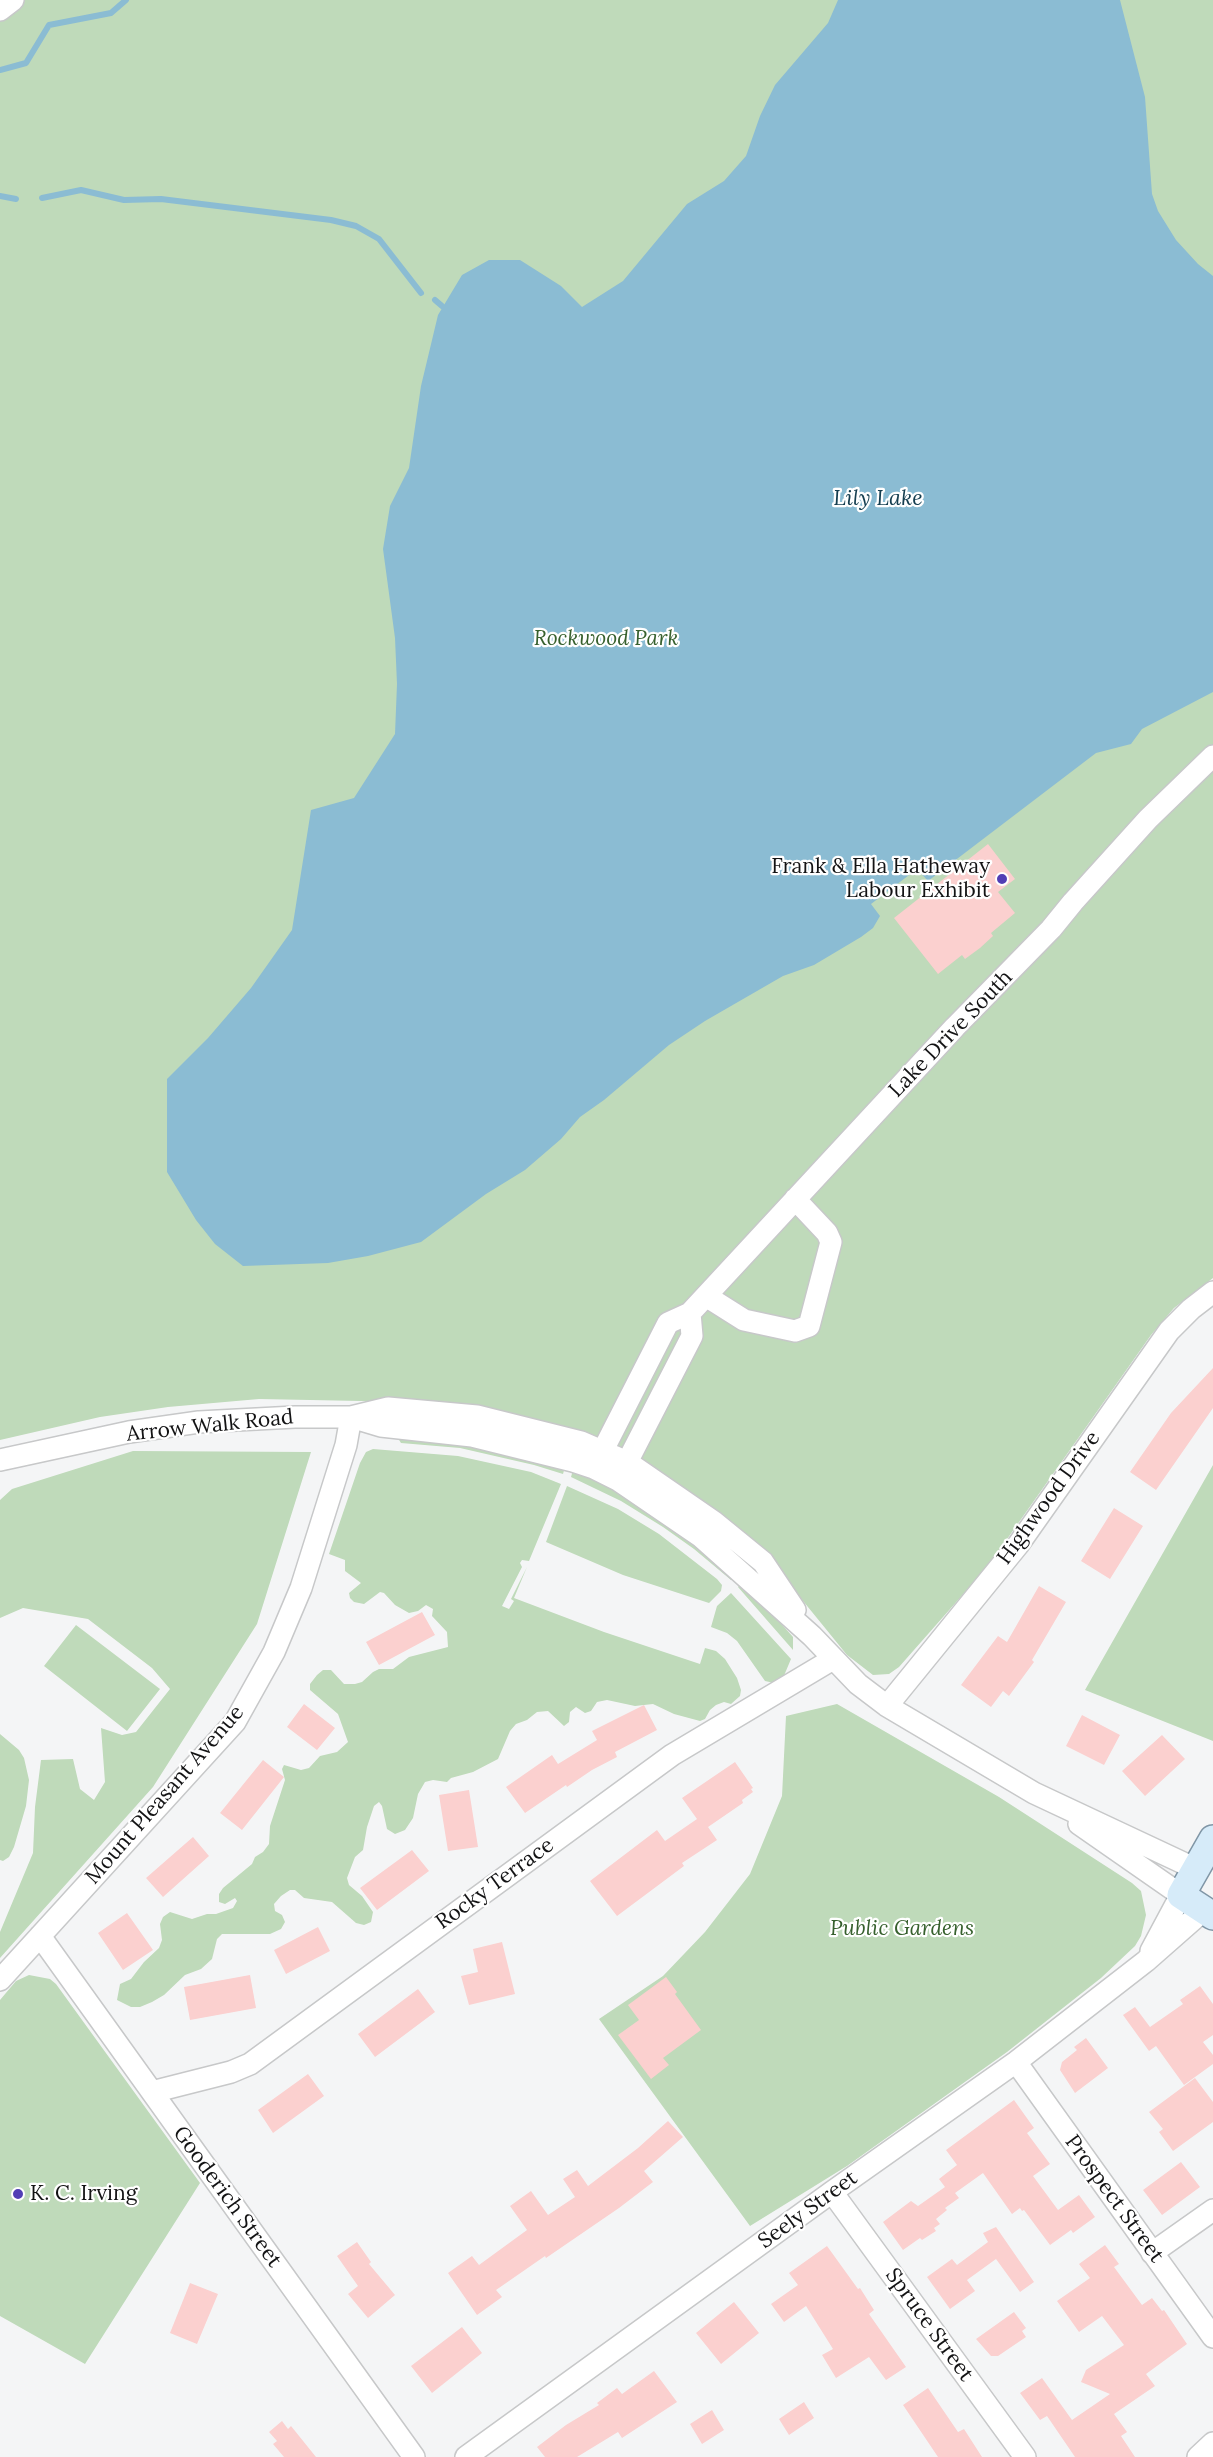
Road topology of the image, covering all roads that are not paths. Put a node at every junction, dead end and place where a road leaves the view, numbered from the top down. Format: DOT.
graph roads {
  1 [pos="13,0"];
  2 [pos="0,10"];
  3 [pos="1213,756"];
  4 [pos="795,1198"];
  5 [pos="1213,1292"];
  6 [pos="706,1296"];
  7 [pos="690,1313"];
  8 [pos="351,1417"];
  9 [pos="598,1459"];
  10 [pos="0,1460"];
  11 [pos="623,1471"];
  12 [pos="833,1659"];
  13 [pos="887,1706"];
  14 [pos="1034,1793"];
  15 [pos="1213,1839"];
  16 [pos="1205,1873"];
  17 [pos="1181,1895"];
  18 [pos="1210,1908"];
  19 [pos="40,1936"];
  20 [pos="1147,1960"];
  21 [pos="0,1980"];
  22 [pos="1016,2062"];
  23 [pos="152,2092"];
  24 [pos="832,2192"];
  25 [pos="1213,2210"];
  26 [pos="1152,2253"];
  27 [pos="1213,2337"];
  28 [pos="1213,2443"];
  29 [pos="414,2457"];
  30 [pos="466,2457"];
  31 [pos="1025,2457"];
  32 [pos="1198,2457"];
  1 -- 2 [label="street"];
  3 -- 4 [label="street, Lake Drive South"];
  4 -- 6 [label="street, Lake Drive South"];
  4 -- 6 [label="street"];
  5 -- 13 [label="street, Highwood Drive"];
  6 -- 7 [label="street, Lake Drive South"];
  7 -- 9 [label="street, Lake Drive South"];
  7 -- 11 [label="street"];
  8 -- 9 [label="street"];
  8 -- 10 [label="street, Arrow Walk Road"];
  8 -- 19 [label="street, Mount Pleasant Avenue"];
  9 -- 11 [label="street"];
  11 -- 12 [label="street"];
  12 -- 13 [label="street"];
  12 -- 23 [label="street, Rocky Terrace"];
  13 -- 14 [label="street"];
  14 -- 16 [label="street"];
  14 -- 17 [label="street"];
  15 -- 16 [label="main road, Seely Street"];
  16 -- 17 [label="main road, Seely Street"];
  17 -- 18 [label="main road"];
  17 -- 20 [label="street, Seely Street"];
  18 -- 20 [label="street, Seely Street"];
  19 -- 21 [label="street, Mount Pleasant Avenue"];
  19 -- 23 [label="street, Gooderich Street"];
  20 -- 22 [label="street, Seely Street"];
  22 -- 24 [label="street, Seely Street"];
  22 -- 26 [label="street, Prospect Street"];
  23 -- 29 [label="street, Gooderich Street"];
  24 -- 30 [label="street, Seely Street"];
  24 -- 31 [label="street, Spruce Street"];
  25 -- 26 [label="street"];
  26 -- 27 [label="street, Prospect Street"];
  28 -- 32 [label="street"];
}
